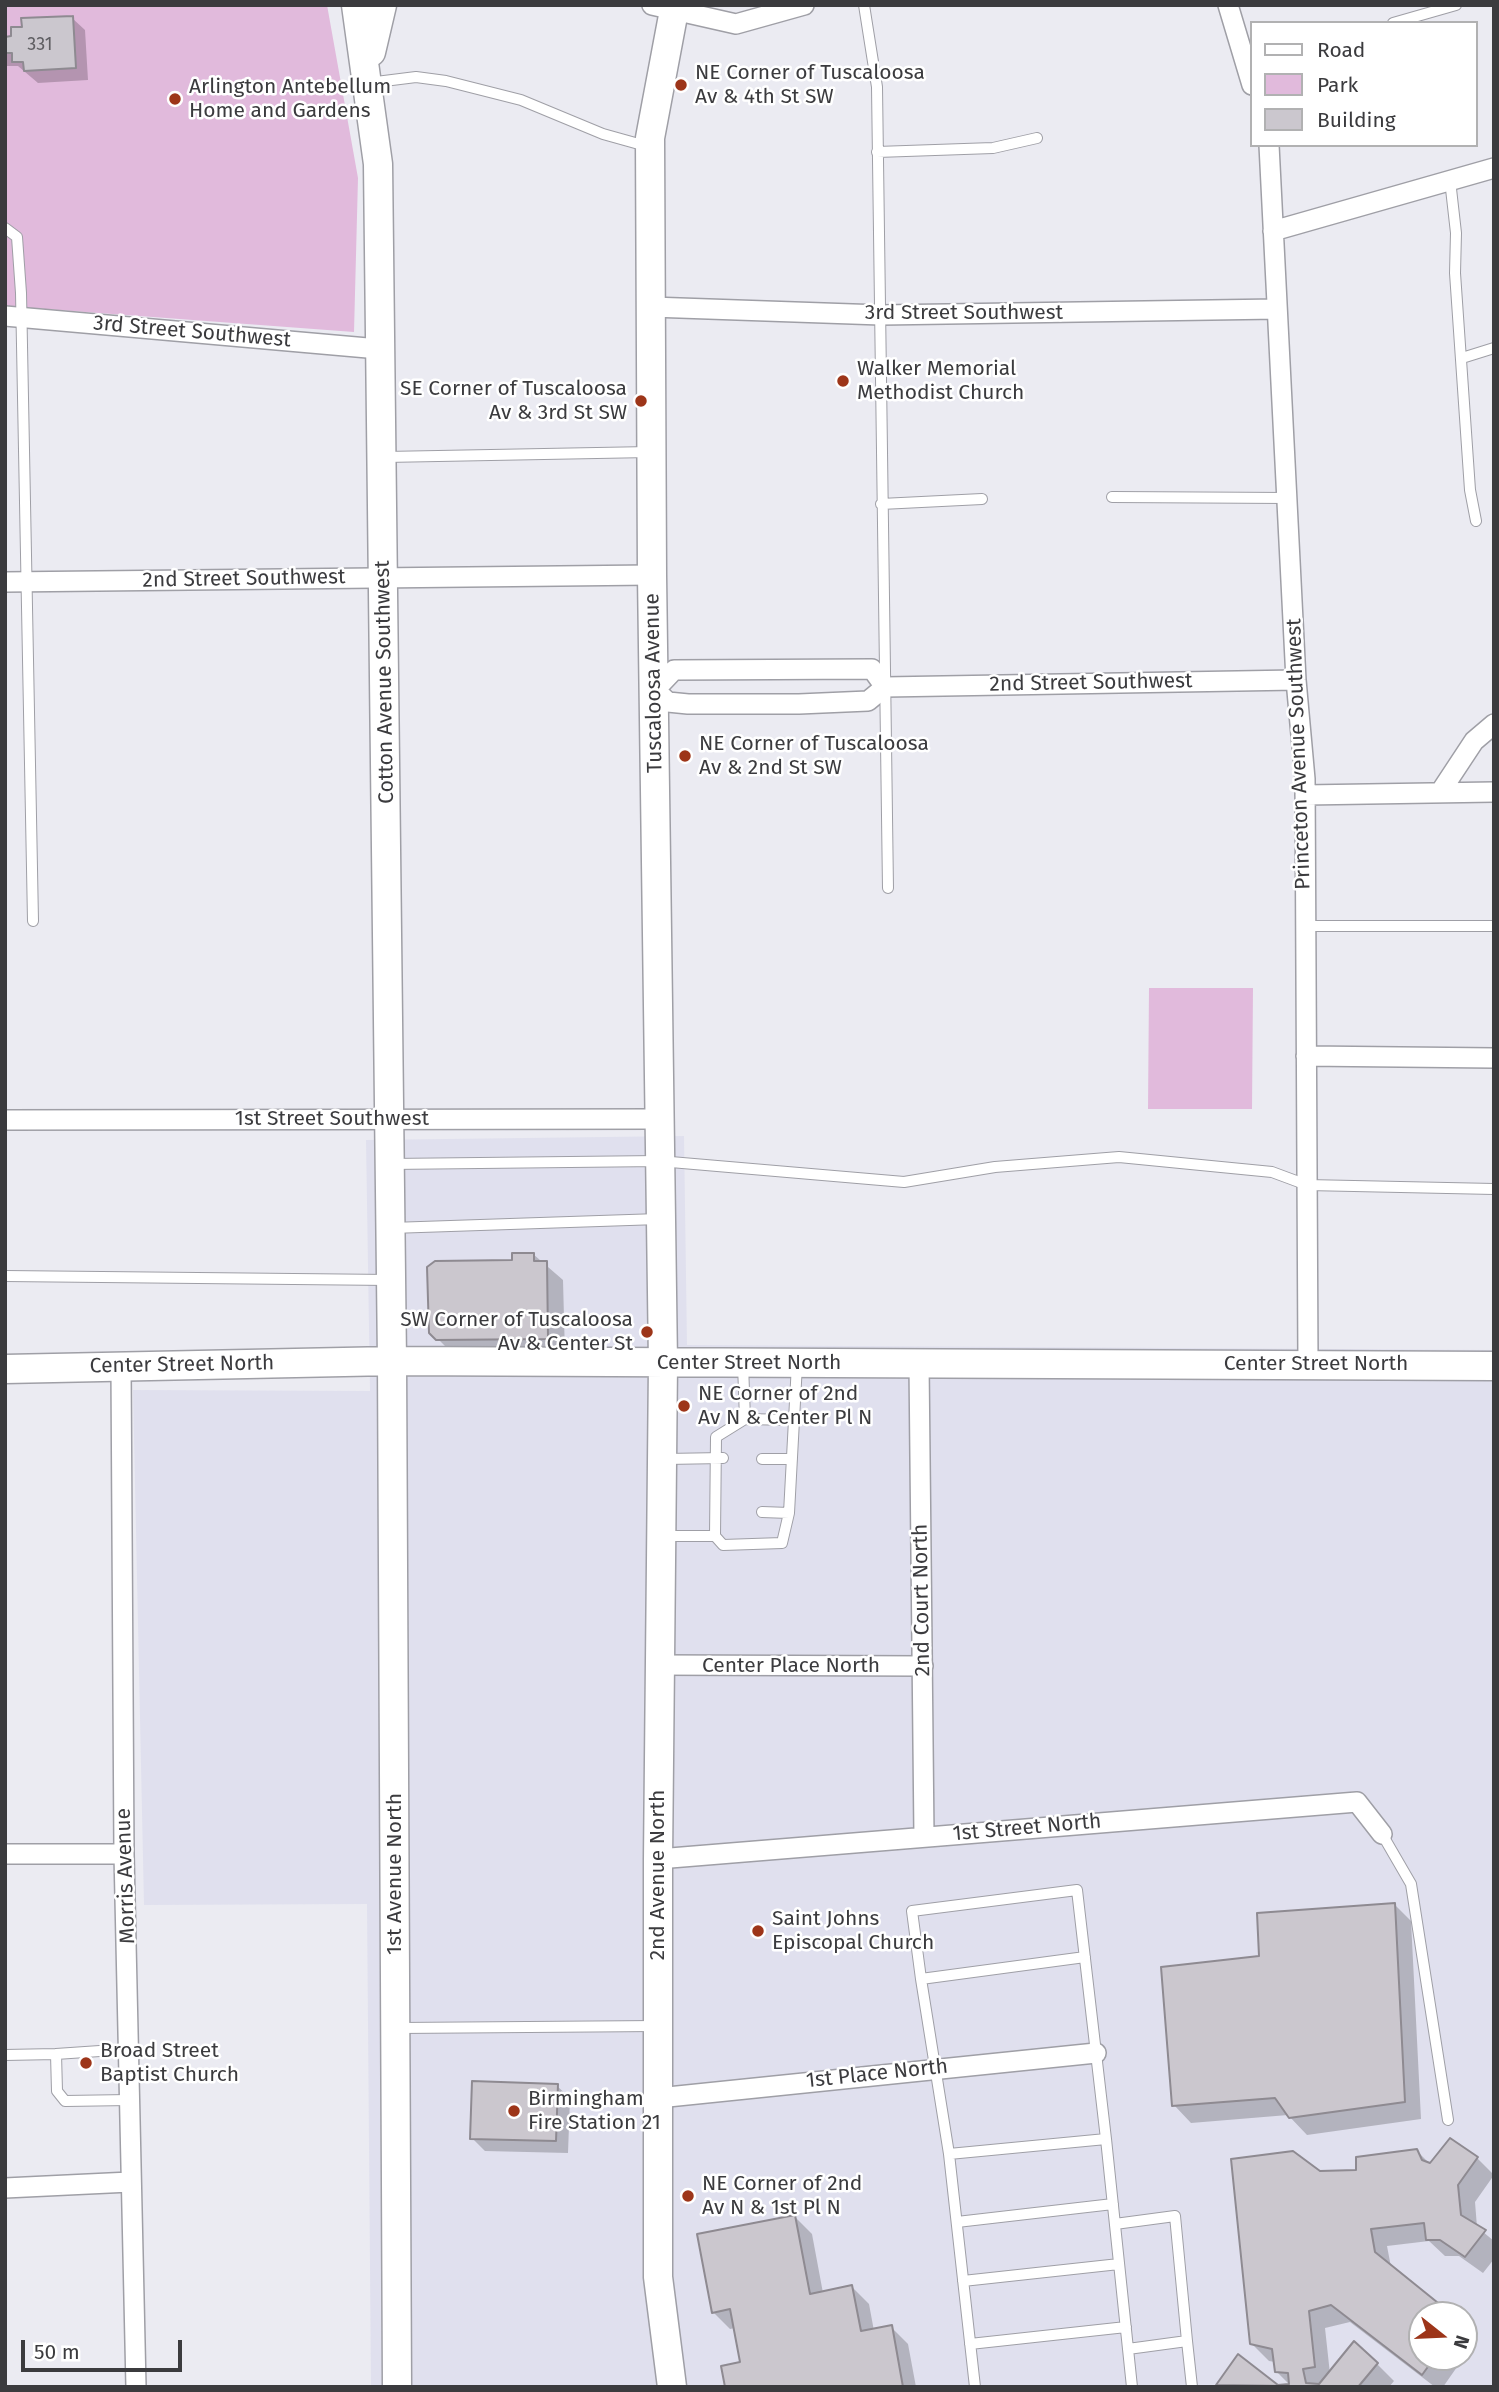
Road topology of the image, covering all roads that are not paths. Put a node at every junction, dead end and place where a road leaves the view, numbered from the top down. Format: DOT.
graph roads {
  1 [pos="356,5"];
  2 [pos="382,5"];
  3 [pos="804,5"];
  4 [pos="864,5"];
  5 [pos="1228,5"];
  6 [pos="1456,5"];
  7 [pos="667,7"];
  8 [pos="1400,21"];
  9 [pos="1249,63"];
  10 [pos="367,83"];
  11 [pos="1037,138"];
  12 [pos="650,147"];
  13 [pos="1269,147"];
  14 [pos="877,152"];
  15 [pos="1494,168"];
  16 [pos="1450,180"];
  17 [pos="5,228"];
  18 [pos="1273,231"];
  19 [pos="651,307"];
  20 [pos="1277,309"];
  21 [pos="881,314"];
  22 [pos="13,316"];
  23 [pos="1494,348"];
  24 [pos="379,349"];
  25 [pos="1462,358"];
  26 [pos="651,452"];
  27 [pos="381,457"];
  28 [pos="1112,497"];
  29 [pos="1289,498"];
  30 [pos="982,499"];
  31 [pos="881,504"];
  32 [pos="1476,521"];
  33 [pos="652,575"];
  34 [pos="383,577"];
  35 [pos="5,582"];
  36 [pos="26,582"];
  37 [pos="1296,680"];
  38 [pos="885,687"];
  39 [pos="655,690"];
  40 [pos="1494,724"];
  41 [pos="1441,791"];
  42 [pos="1494,792"];
  43 [pos="1304,795"];
  44 [pos="888,888"];
  45 [pos="33,921"];
  46 [pos="1306,926"];
  47 [pos="1494,926"];
  48 [pos="1306,1056"];
  49 [pos="1494,1058"];
  50 [pos="5,1119"];
  51 [pos="390,1119"];
  52 [pos="659,1119"];
  53 [pos="659,1161"];
  54 [pos="390,1164"];
  55 [pos="1307,1185"];
  56 [pos="1494,1189"];
  57 [pos="660,1219"];
  58 [pos="391,1228"];
  59 [pos="5,1276"];
  60 [pos="391,1280"];
  61 [pos="392,1361"];
  62 [pos="663,1363"];
  63 [pos="743,1363"];
  64 [pos="798,1363"];
  65 [pos="919,1363"];
  66 [pos="1308,1364"];
  67 [pos="121,1366"];
  68 [pos="1494,1366"];
  69 [pos="5,1369"];
  70 [pos="745,1419"];
  71 [pos="794,1420"];
  72 [pos="719,1458"];
  73 [pos="762,1458"];
  74 [pos="792,1458"];
  75 [pos="662,1459"];
  76 [pos="762,1512"];
  77 [pos="789,1513"];
  78 [pos="661,1536"];
  79 [pos="715,1536"];
  80 [pos="659,1665"];
  81 [pos="923,1666"];
  82 [pos="1382,1834"];
  83 [pos="924,1837"];
  84 [pos="5,1854"];
  85 [pos="124,1854"];
  86 [pos="658,1859"];
  87 [pos="1085,1957"];
  88 [pos="921,1979"];
  89 [pos="657,2026"];
  90 [pos="395,2028"];
  91 [pos="129,2049"];
  92 [pos="56,2053"];
  93 [pos="1096,2053"];
  94 [pos="5,2055"];
  95 [pos="935,2068"];
  96 [pos="658,2098"];
  97 [pos="129,2099"];
  98 [pos="1448,2120"];
  99 [pos="1106,2138"];
  100 [pos="949,2154"];
  101 [pos="130,2182"];
  102 [pos="5,2188"];
  103 [pos="1113,2204"];
  104 [pos="957,2222"];
  105 [pos="1115,2224"];
  106 [pos="1119,2264"];
  107 [pos="963,2281"];
  108 [pos="1126,2327"];
  109 [pos="1187,2341"];
  110 [pos="970,2344"];
  111 [pos="1128,2349"];
  112 [pos="136,2387"];
  113 [pos="397,2387"];
  114 [pos="672,2387"];
  115 [pos="975,2387"];
  116 [pos="1132,2387"];
  117 [pos="1192,2387"];
  1 -- 10 [label="street, Cotton Avenue Southwest"];
  2 -- 10 [label="street"];
  3 -- 7 [label="street"];
  4 -- 14 [label="lane"];
  5 -- 9 [label="street"];
  6 -- 8 [label="lane"];
  7 -- 12 [label="street, Tuscaloosa Avenue"];
  10 -- 12 [label="lane"];
  10 -- 24 [label="street, Cotton Avenue Southwest"];
  11 -- 14 [label="lane"];
  12 -- 19 [label="street, Tuscaloosa Avenue"];
  13 -- 18 [label="street, Princeton Avenue Southwest"];
  14 -- 21 [label="lane"];
  15 -- 16 [label="street"];
  16 -- 18 [label="street"];
  16 -- 25 [label="lane"];
  17 -- 22 [label="lane"];
  18 -- 20 [label="street, Princeton Avenue Southwest"];
  19 -- 21 [label="street, 3rd Street Southwest"];
  19 -- 26 [label="street, Tuscaloosa Avenue"];
  20 -- 21 [label="street, 3rd Street Southwest"];
  20 -- 29 [label="street, Princeton Avenue Southwest"];
  21 -- 31 [label="lane"];
  22 -- 24 [label="street, 3rd Street Southwest"];
  22 -- 36 [label="lane"];
  23 -- 25 [label="lane"];
  24 -- 27 [label="street, Cotton Avenue Southwest"];
  25 -- 32 [label="lane"];
  26 -- 27 [label="lane"];
  26 -- 33 [label="street, Tuscaloosa Avenue"];
  27 -- 34 [label="street, Cotton Avenue Southwest"];
  28 -- 29 [label="lane"];
  29 -- 37 [label="street, Princeton Avenue Southwest"];
  30 -- 31 [label="lane"];
  31 -- 38 [label="lane"];
  33 -- 34 [label="street, 2nd Street Southwest"];
  33 -- 39 [label="street, Tuscaloosa Avenue"];
  34 -- 36 [label="street, 2nd Street Southwest"];
  34 -- 51 [label="street, Cotton Avenue Southwest"];
  35 -- 36 [label="street, 2nd Street Southwest"];
  36 -- 45 [label="lane"];
  37 -- 38 [label="street, 2nd Street Southwest"];
  37 -- 43 [label="street, Princeton Avenue Southwest"];
  38 -- 39 [label="street, 2nd Street Southwest"];
  38 -- 39 [label="street"];
  38 -- 44 [label="lane"];
  39 -- 52 [label="street, Tuscaloosa Avenue"];
  40 -- 41 [label="street"];
  41 -- 42 [label="street"];
  41 -- 43 [label="street"];
  43 -- 46 [label="street, Princeton Avenue Southwest"];
  46 -- 47 [label="lane"];
  46 -- 48 [label="street, Princeton Avenue Southwest"];
  48 -- 49 [label="street"];
  48 -- 55 [label="street, Princeton Avenue Southwest"];
  50 -- 51 [label="street, 1st Street Southwest"];
  51 -- 52 [label="street, 1st Street Southwest"];
  51 -- 54 [label="street, Cotton Avenue Southwest"];
  52 -- 53 [label="street, Tuscaloosa Avenue"];
  53 -- 54 [label="lane"];
  53 -- 55 [label="lane"];
  53 -- 57 [label="street, Tuscaloosa Avenue"];
  54 -- 58 [label="street, Cotton Avenue Southwest"];
  55 -- 56 [label="lane"];
  55 -- 66 [label="street, Princeton Avenue Southwest"];
  57 -- 58 [label="lane"];
  57 -- 62 [label="street, Tuscaloosa Avenue"];
  58 -- 60 [label="street, Cotton Avenue Southwest"];
  59 -- 60 [label="lane"];
  60 -- 61 [label="street, Cotton Avenue Southwest"];
  61 -- 62 [label="street, Center Street North"];
  61 -- 67 [label="street, Center Street North"];
  61 -- 90 [label="street, 1st Avenue North"];
  62 -- 63 [label="street, Center Street North"];
  62 -- 75 [label="street, 2nd Avenue North"];
  63 -- 64 [label="street, Center Street North"];
  63 -- 70 [label="lane"];
  64 -- 65 [label="street, Center Street North"];
  64 -- 71 [label="lane"];
  65 -- 66 [label="street, Center Street North"];
  65 -- 81 [label="street, 2nd Court North"];
  66 -- 68 [label="street, Center Street North"];
  67 -- 69 [label="street, Center Street North"];
  67 -- 85 [label="street, Morris Avenue"];
  70 -- 71 [label="lane"];
  70 -- 72 [label="lane"];
  71 -- 74 [label="lane"];
  72 -- 75 [label="lane"];
  72 -- 79 [label="lane"];
  73 -- 74 [label="lane"];
  74 -- 77 [label="lane"];
  75 -- 78 [label="street, 2nd Avenue North"];
  76 -- 77 [label="lane"];
  77 -- 79 [label="lane"];
  78 -- 79 [label="lane"];
  78 -- 80 [label="street, 2nd Avenue North"];
  80 -- 81 [label="street, Center Place North"];
  80 -- 86 [label="street, 2nd Avenue North"];
  81 -- 83 [label="street, 2nd Court North"];
  82 -- 83 [label="street, 1st Street North"];
  82 -- 98 [label="lane"];
  83 -- 86 [label="street, 1st Street North"];
  84 -- 85 [label="street"];
  85 -- 91 [label="street, Morris Avenue"];
  86 -- 89 [label="street, 2nd Avenue North"];
  87 -- 88 [label="lane"];
  87 -- 88 [label="lane"];
  87 -- 93 [label="lane"];
  88 -- 95 [label="lane"];
  89 -- 90 [label="lane"];
  89 -- 96 [label="street, 2nd Avenue North"];
  90 -- 113 [label="street, 1st Avenue North"];
  91 -- 92 [label="lane"];
  91 -- 97 [label="street, Morris Avenue"];
  92 -- 94 [label="lane"];
  92 -- 97 [label="lane"];
  93 -- 95 [label="street, 1st Place North"];
  93 -- 99 [label="lane"];
  95 -- 96 [label="street, 1st Place North"];
  95 -- 100 [label="lane"];
  96 -- 114 [label="street, 2nd Avenue North"];
  97 -- 101 [label="street, Morris Avenue"];
  99 -- 100 [label="lane"];
  99 -- 103 [label="lane"];
  100 -- 104 [label="lane"];
  101 -- 102 [label="street"];
  101 -- 112 [label="street, Morris Avenue"];
  103 -- 104 [label="lane"];
  103 -- 105 [label="lane"];
  104 -- 107 [label="lane"];
  105 -- 106 [label="lane"];
  105 -- 109 [label="lane"];
  106 -- 107 [label="lane"];
  106 -- 108 [label="lane"];
  107 -- 110 [label="lane"];
  108 -- 110 [label="lane"];
  108 -- 111 [label="lane"];
  109 -- 111 [label="lane"];
  109 -- 117 [label="lane"];
  110 -- 115 [label="lane"];
  111 -- 116 [label="lane"];
}
